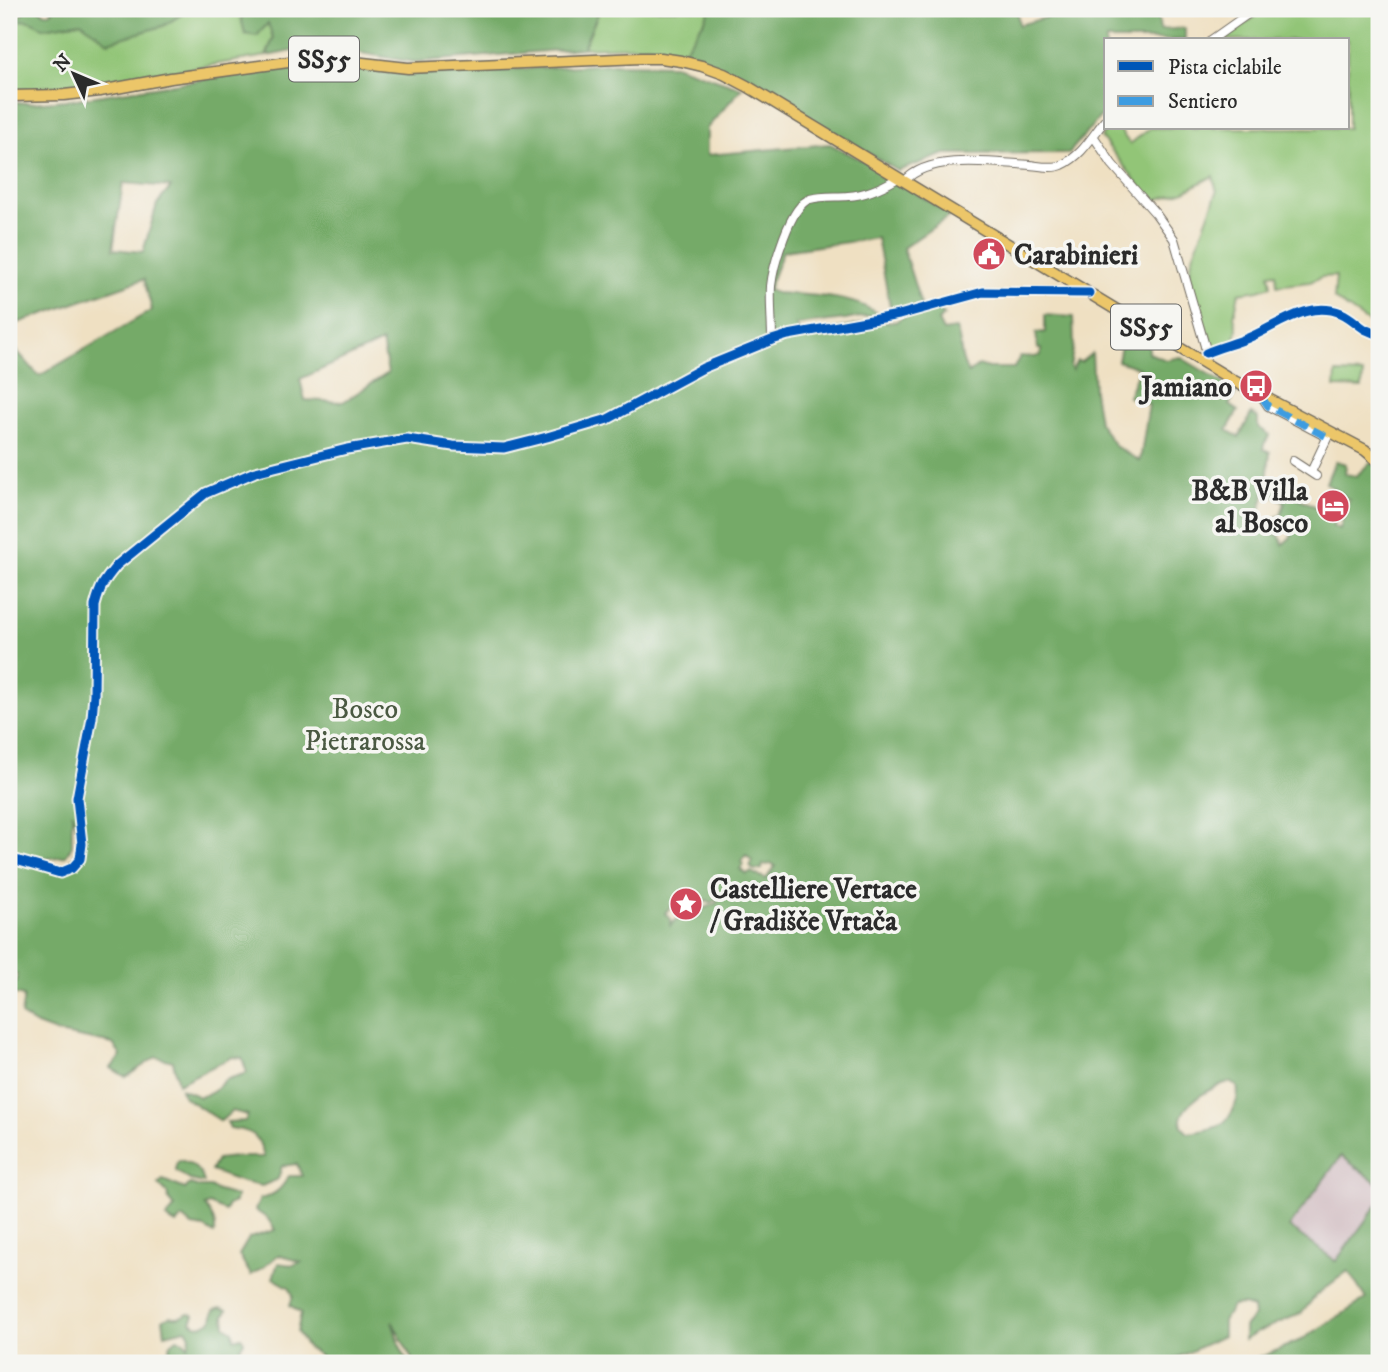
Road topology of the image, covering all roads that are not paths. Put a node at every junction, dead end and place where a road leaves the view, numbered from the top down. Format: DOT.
graph roads {
  1 [pos="1255,9"];
  2 [pos="1214,38"];
  3 [pos="9,96"];
  4 [pos="1104,122"];
  5 [pos="1094,136"];
  6 [pos="901,180"];
  7 [pos="1089,293"];
  8 [pos="1379,334"];
  9 [pos="772,340"];
  10 [pos="1205,357"];
  11 [pos="1328,434"];
  12 [pos="1365,450"];
  13 [pos="1379,450"];
  14 [pos="1293,461"];
  15 [pos="1379,462"];
  16 [pos="9,858"];
  1 -- 2 [label="street"];
  3 -- 6 [label="main road, SS55"];
  4 -- 5 [label="street"];
  5 -- 6 [label="street"];
  5 -- 10 [label="street"];
  6 -- 7 [label="main road, SS55"];
  6 -- 9 [label="street"];
  7 -- 9 [label="street"];
  7 -- 10 [label="main road, SS55"];
  8 -- 10 [label="street"];
  9 -- 16 [label="street"];
  10 -- 11 [label="main road, SS55"];
  11 -- 12 [label="main road, SS55"];
  11 -- 14 [label="street"];
  12 -- 13 [label="street"];
  12 -- 15 [label="main road, SS55"];
}
